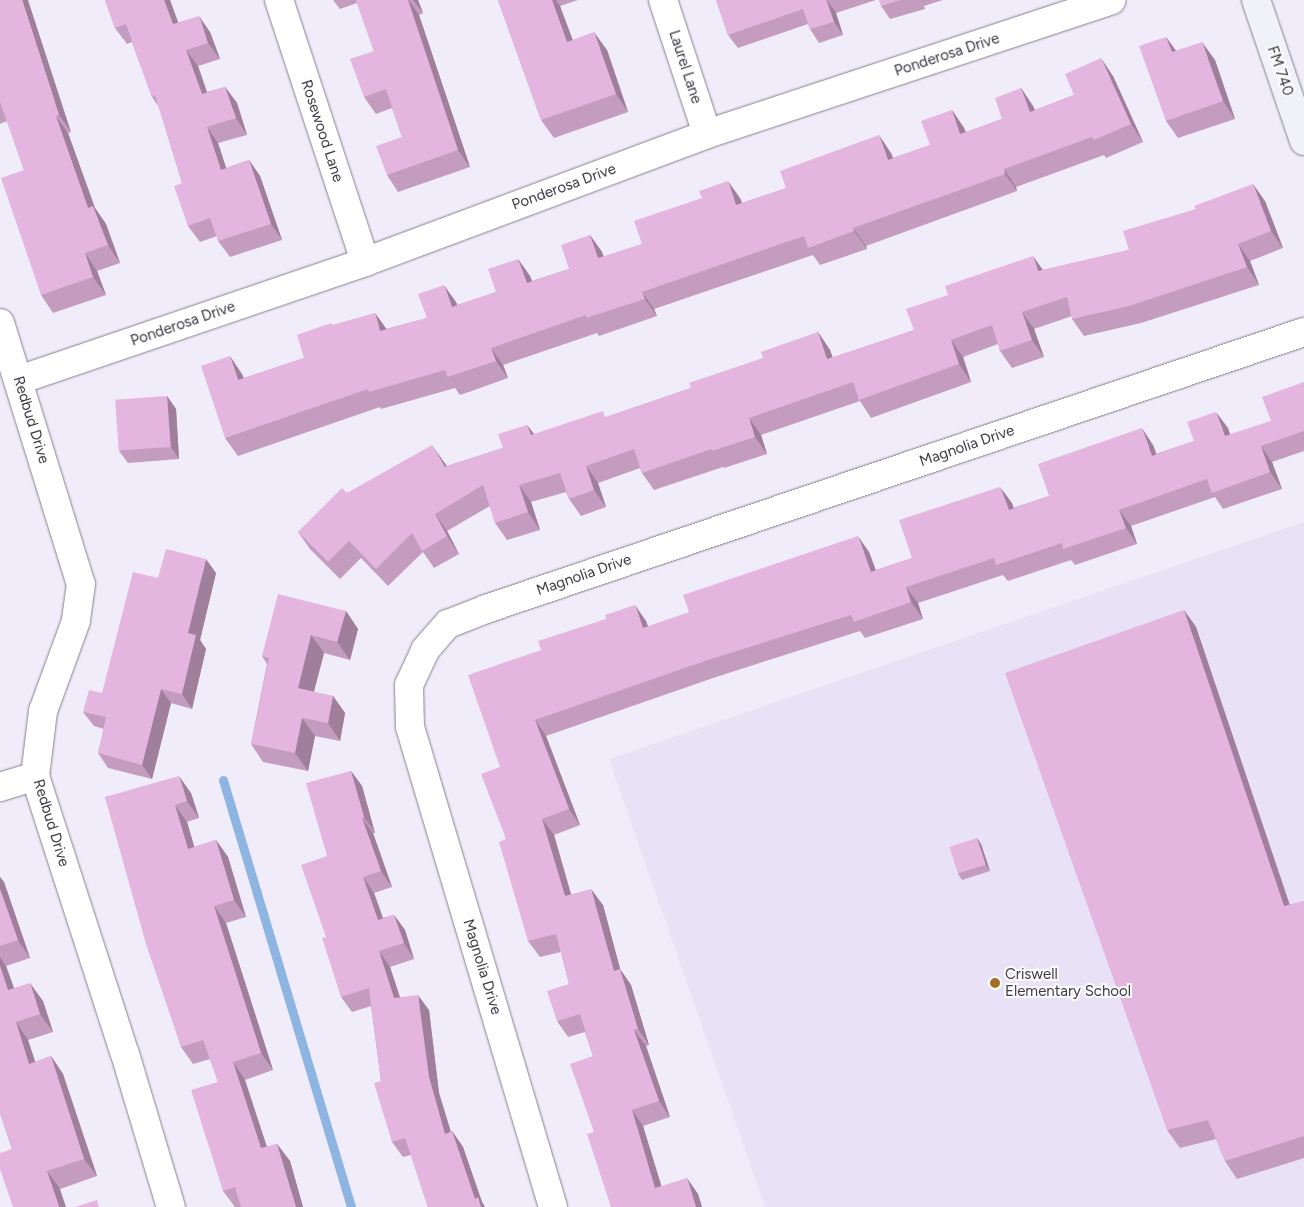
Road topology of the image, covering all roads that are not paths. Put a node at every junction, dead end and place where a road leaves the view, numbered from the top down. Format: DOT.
graph roads {
  1 [pos="279,0"];
  2 [pos="663,0"];
  3 [pos="1111,0"];
  4 [pos="1256,0"];
  5 [pos="707,134"];
  6 [pos="1304,141"];
  7 [pos="365,262"];
  8 [pos="0,323"];
  9 [pos="1304,332"];
  10 [pos="19,380"];
  11 [pos="35,776"];
  12 [pos="0,787"];
  13 [pos="171,1207"];
  14 [pos="553,1207"];
  1 -- 7 [label="street, Rosewood Lane"];
  2 -- 5 [label="street, Laurel Lane"];
  3 -- 5 [label="street, Ponderosa Drive"];
  4 -- 6 [label="main road, FM 740 / FM 740"];
  5 -- 7 [label="street, Ponderosa Drive"];
  7 -- 10 [label="street, Ponderosa Drive"];
  8 -- 10 [label="street, Redbud Drive"];
  9 -- 14 [label="street, Magnolia Drive"];
  10 -- 11 [label="street, Redbud Drive"];
  11 -- 12 [label="street"];
  11 -- 13 [label="street, Redbud Drive"];
}
